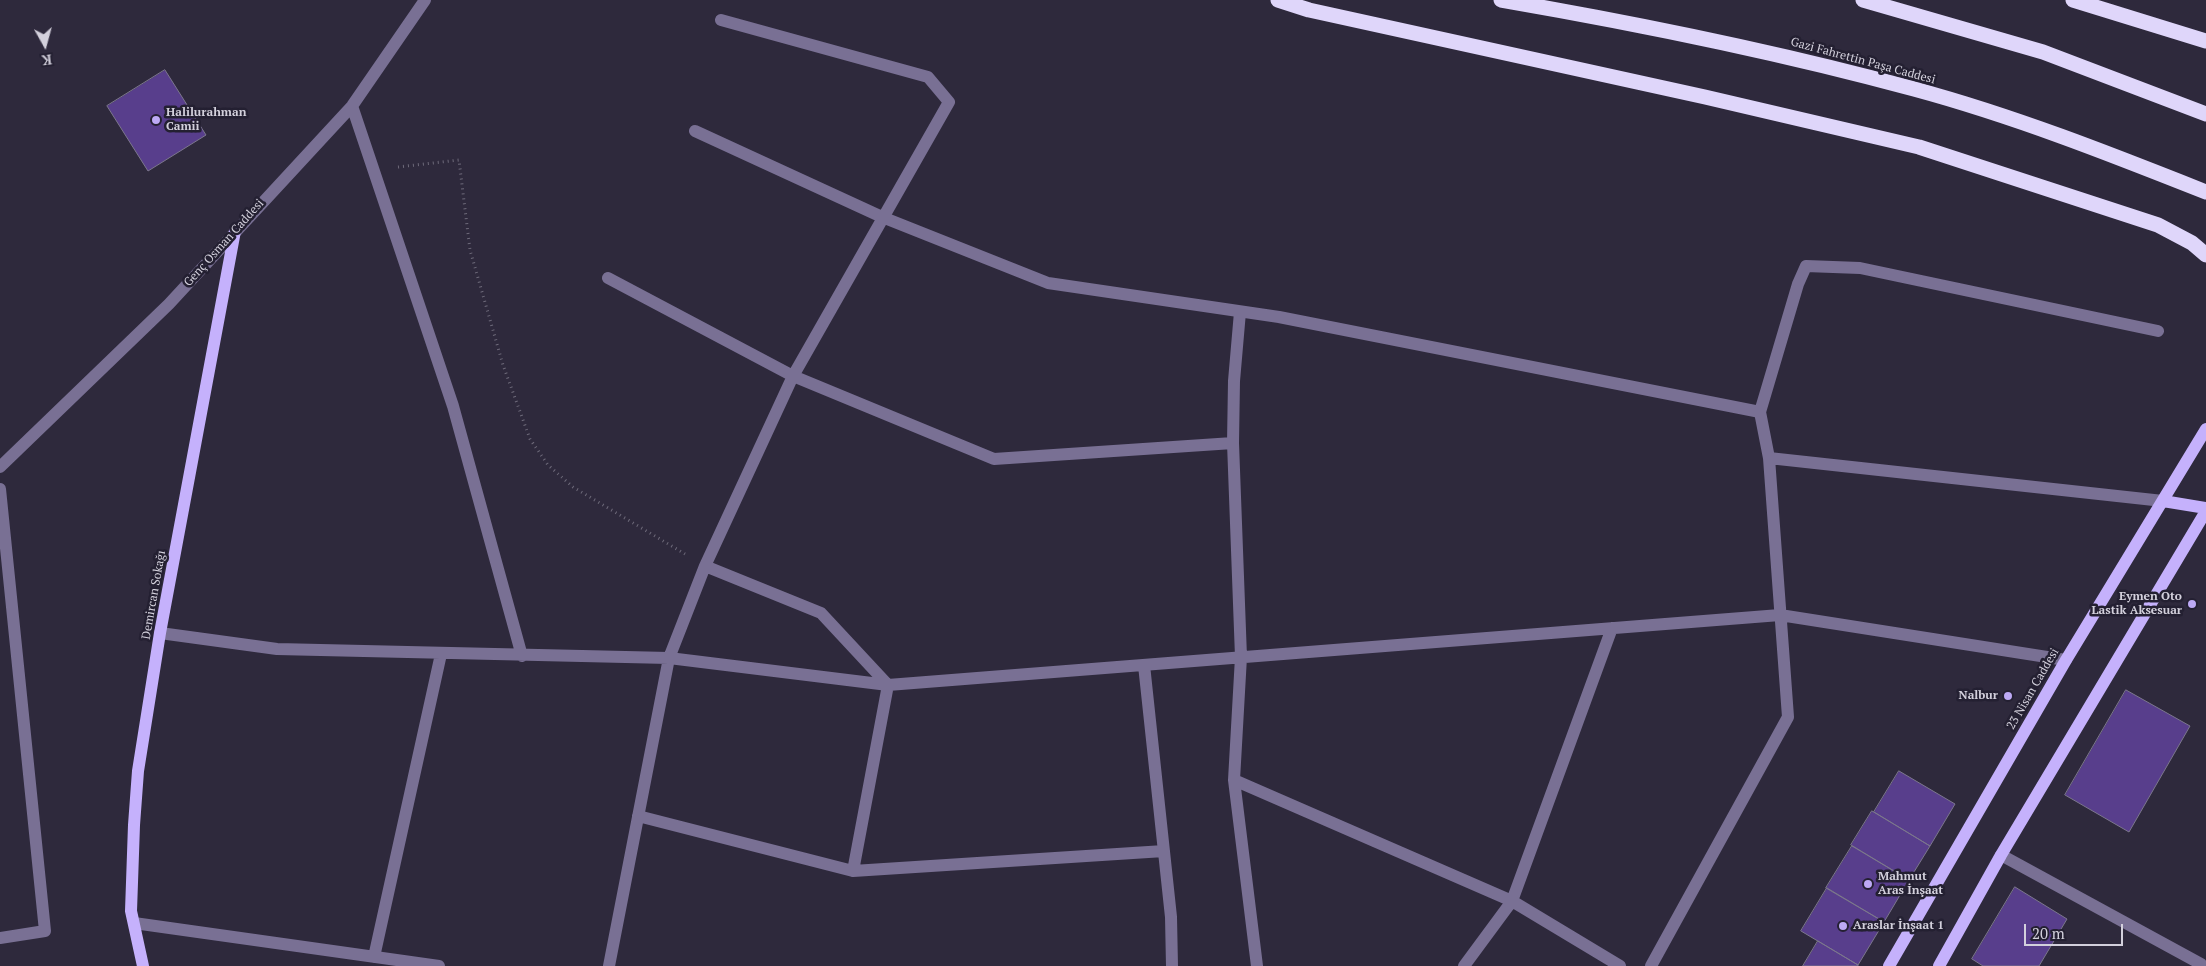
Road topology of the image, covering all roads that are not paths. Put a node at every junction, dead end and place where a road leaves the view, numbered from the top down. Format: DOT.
graph roads {
  1 [pos="425,0"];
  2 [pos="1278,0"];
  3 [pos="1501,0"];
  4 [pos="1863,0"];
  5 [pos="2072,0"];
  6 [pos="721,20"];
  7 [pos="2206,41"];
  8 [pos="352,106"];
  9 [pos="2206,114"];
  10 [pos="695,131"];
  11 [pos="2206,192"];
  12 [pos="882,217"];
  13 [pos="235,231"];
  14 [pos="2206,255"];
  15 [pos="608,278"];
  16 [pos="1240,312"];
  17 [pos="2158,331"];
  18 [pos="793,376"];
  19 [pos="1760,412"];
  20 [pos="2206,430"];
  21 [pos="1233,443"];
  22 [pos="1770,458"];
  23 [pos="0,467"];
  24 [pos="0,488"];
  25 [pos="2163,501"];
  26 [pos="2206,510"];
  27 [pos="705,566"];
  28 [pos="1780,615"];
  29 [pos="1612,628"];
  30 [pos="160,633"];
  31 [pos="441,654"];
  32 [pos="522,656"];
  33 [pos="1241,657"];
  34 [pos="669,658"];
  35 [pos="2066,660"];
  36 [pos="1144,665"];
  37 [pos="888,685"];
  38 [pos="1234,780"];
  39 [pos="638,816"];
  40 [pos="1164,851"];
  41 [pos="2001,855"];
  42 [pos="853,871"];
  43 [pos="1512,901"];
  44 [pos="134,923"];
  45 [pos="0,938"];
  46 [pos="374,957"];
  47 [pos="2202,962"];
  48 [pos="143,966"];
  49 [pos="439,966"];
  50 [pos="609,966"];
  51 [pos="1172,966"];
  52 [pos="1257,966"];
  53 [pos="1464,966"];
  54 [pos="1620,966"];
  55 [pos="1651,966"];
  56 [pos="1889,966"];
  57 [pos="1940,966"];
  1 -- 8 [label="street, Genç Osman Caddesi"];
  2 -- 14 [label="highway"];
  3 -- 11 [label="highway, Gazi Fahrettin Paşa Caddesi"];
  4 -- 9 [label="highway"];
  5 -- 7 [label="highway"];
  6 -- 12 [label="street"];
  8 -- 13 [label="street, Genç Osman Caddesi"];
  8 -- 32 [label="street"];
  10 -- 12 [label="street"];
  12 -- 16 [label="street"];
  12 -- 18 [label="street"];
  13 -- 23 [label="street, Genç Osman Caddesi"];
  13 -- 30 [label="main road, Demircan Sokağı"];
  15 -- 18 [label="street"];
  16 -- 19 [label="street"];
  16 -- 21 [label="street"];
  17 -- 19 [label="street"];
  18 -- 21 [label="street"];
  18 -- 27 [label="street"];
  19 -- 22 [label="street"];
  20 -- 25 [label="main road, 23 Nisan Caddesi"];
  21 -- 33 [label="street"];
  22 -- 25 [label="street"];
  22 -- 28 [label="street"];
  24 -- 45 [label="street"];
  25 -- 26 [label="main road"];
  25 -- 35 [label="main road, 23 Nisan Caddesi"];
  26 -- 41 [label="main road"];
  27 -- 34 [label="street"];
  27 -- 37 [label="street"];
  28 -- 29 [label="street"];
  28 -- 35 [label="street"];
  28 -- 55 [label="street"];
  29 -- 33 [label="street"];
  29 -- 43 [label="street"];
  30 -- 31 [label="street"];
  30 -- 44 [label="main road, Demircan Sokağı"];
  31 -- 32 [label="street"];
  31 -- 46 [label="street"];
  32 -- 34 [label="street"];
  33 -- 36 [label="street"];
  33 -- 38 [label="street"];
  34 -- 37 [label="street"];
  34 -- 39 [label="street"];
  35 -- 56 [label="main road, 23 Nisan Caddesi"];
  36 -- 37 [label="street"];
  36 -- 40 [label="street"];
  37 -- 42 [label="street"];
  38 -- 43 [label="street"];
  38 -- 52 [label="street"];
  39 -- 42 [label="street"];
  39 -- 50 [label="street"];
  40 -- 42 [label="street"];
  40 -- 51 [label="street"];
  41 -- 47 [label="street"];
  41 -- 57 [label="main road"];
  43 -- 53 [label="street"];
  43 -- 54 [label="street"];
  44 -- 46 [label="street"];
  44 -- 48 [label="main road, Demircan Sokağı"];
  46 -- 49 [label="street"];
}
